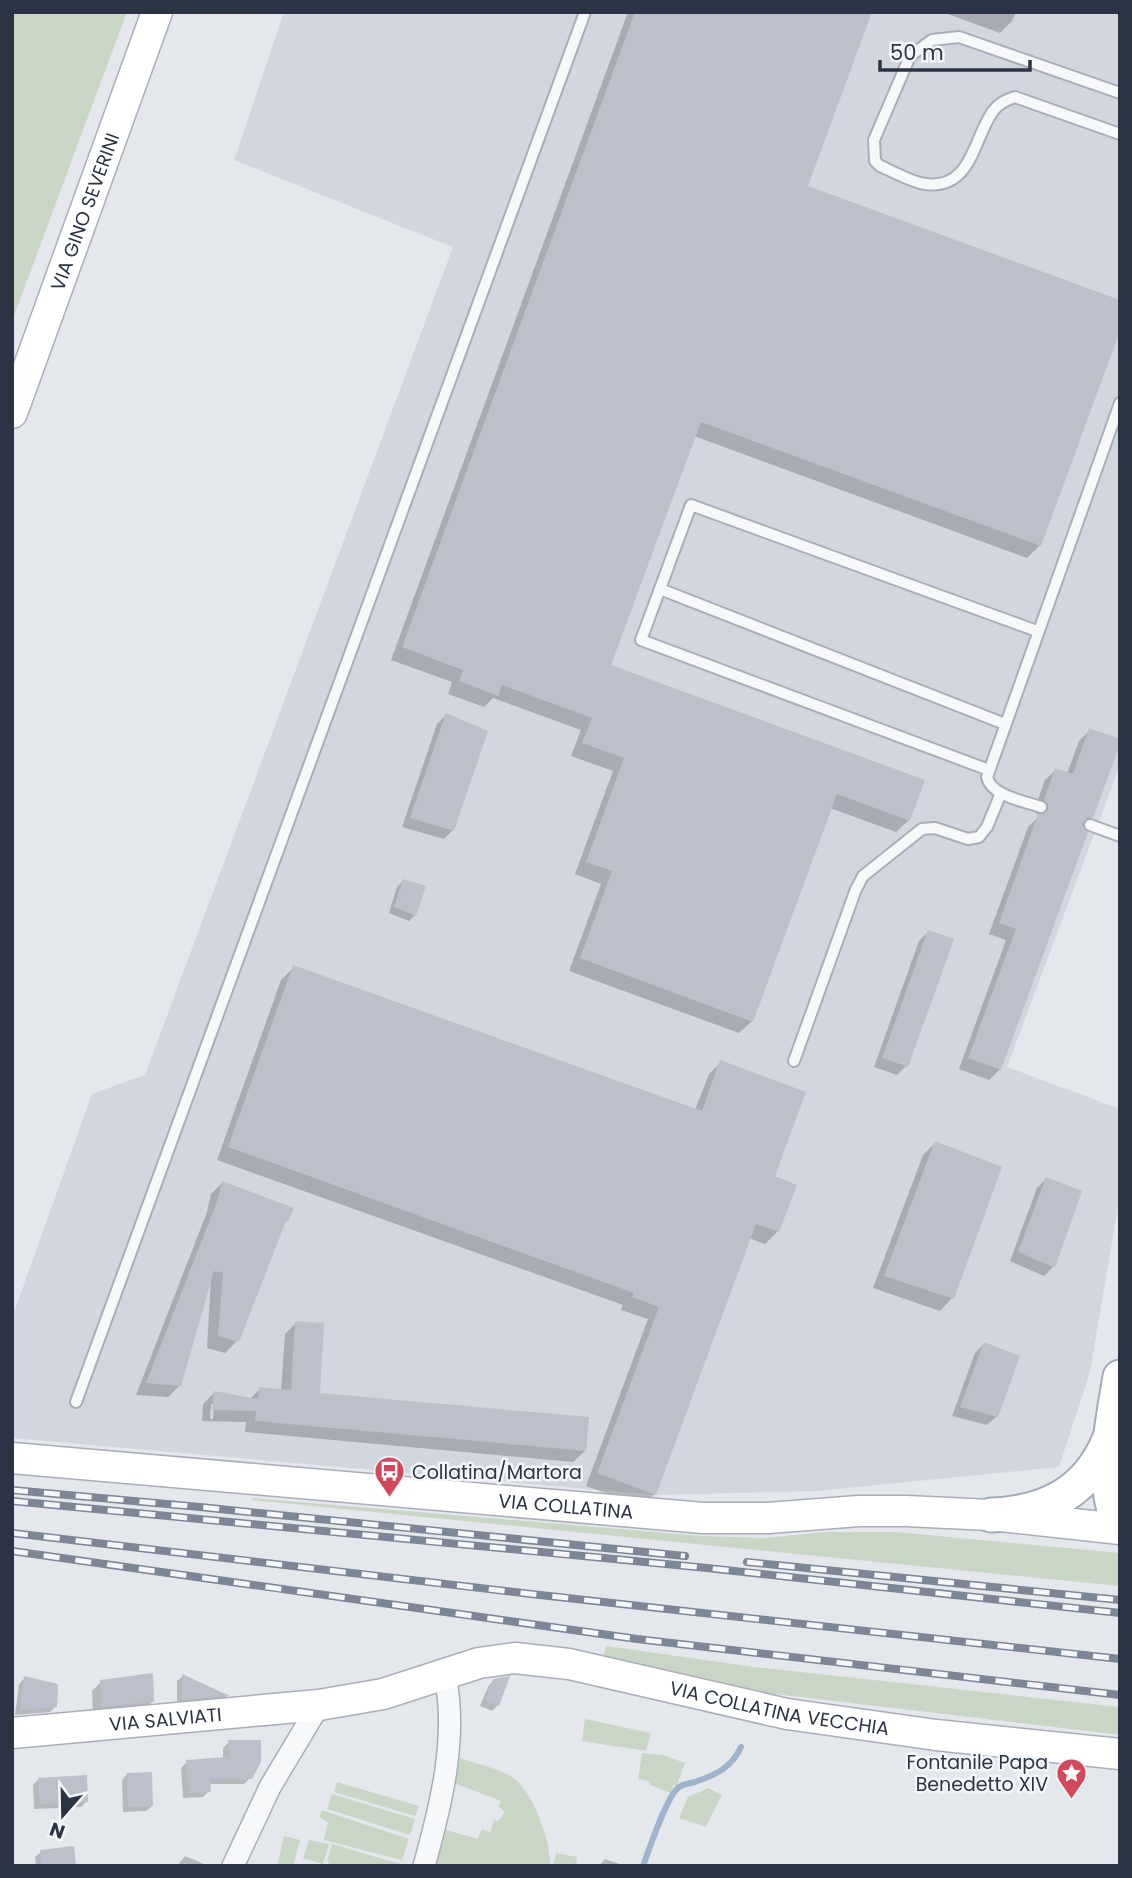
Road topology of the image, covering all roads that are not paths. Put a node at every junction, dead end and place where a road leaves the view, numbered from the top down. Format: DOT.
graph roads {
  1 [pos="157,12"];
  2 [pos="585,12"];
  3 [pos="1120,93"];
  4 [pos="1120,134"];
  5 [pos="1120,403"];
  6 [pos="12,414"];
  7 [pos="660,589"];
  8 [pos="1037,631"];
  9 [pos="1005,724"];
  10 [pos="989,770"];
  11 [pos="1001,793"];
  12 [pos="1041,807"];
  13 [pos="1090,825"];
  14 [pos="1120,836"];
  15 [pos="794,1061"];
  16 [pos="1120,1377"];
  17 [pos="76,1402"];
  18 [pos="1110,1438"];
  19 [pos="12,1458"];
  20 [pos="991,1515"];
  21 [pos="1120,1528"];
  22 [pos="445,1675"];
  23 [pos="319,1705"];
  24 [pos="12,1733"];
  25 [pos="1120,1754"];
  26 [pos="233,1866"];
  27 [pos="424,1866"];
  1 -- 6 [label="street, VIA GINO SEVERINI"];
  2 -- 17 [label="lane"];
  3 -- 4 [label="lane"];
  5 -- 8 [label="lane"];
  7 -- 8 [label="lane"];
  7 -- 9 [label="lane"];
  7 -- 10 [label="lane"];
  8 -- 9 [label="lane"];
  9 -- 10 [label="lane"];
  10 -- 11 [label="lane"];
  11 -- 12 [label="lane"];
  11 -- 15 [label="lane"];
  13 -- 14 [label="lane"];
  16 -- 18 [label="main road"];
  18 -- 20 [label="main road"];
  18 -- 21 [label="main road"];
  19 -- 20 [label="street, VIA COLLATINA"];
  20 -- 21 [label="street, VIA COLLATINA"];
  22 -- 23 [label="street, VIA COLLATINA VECCHIA"];
  22 -- 25 [label="street, VIA COLLATINA VECCHIA"];
  22 -- 27 [label="street"];
  23 -- 24 [label="street, VIA SALVIATI"];
  23 -- 26 [label="street"];
}
